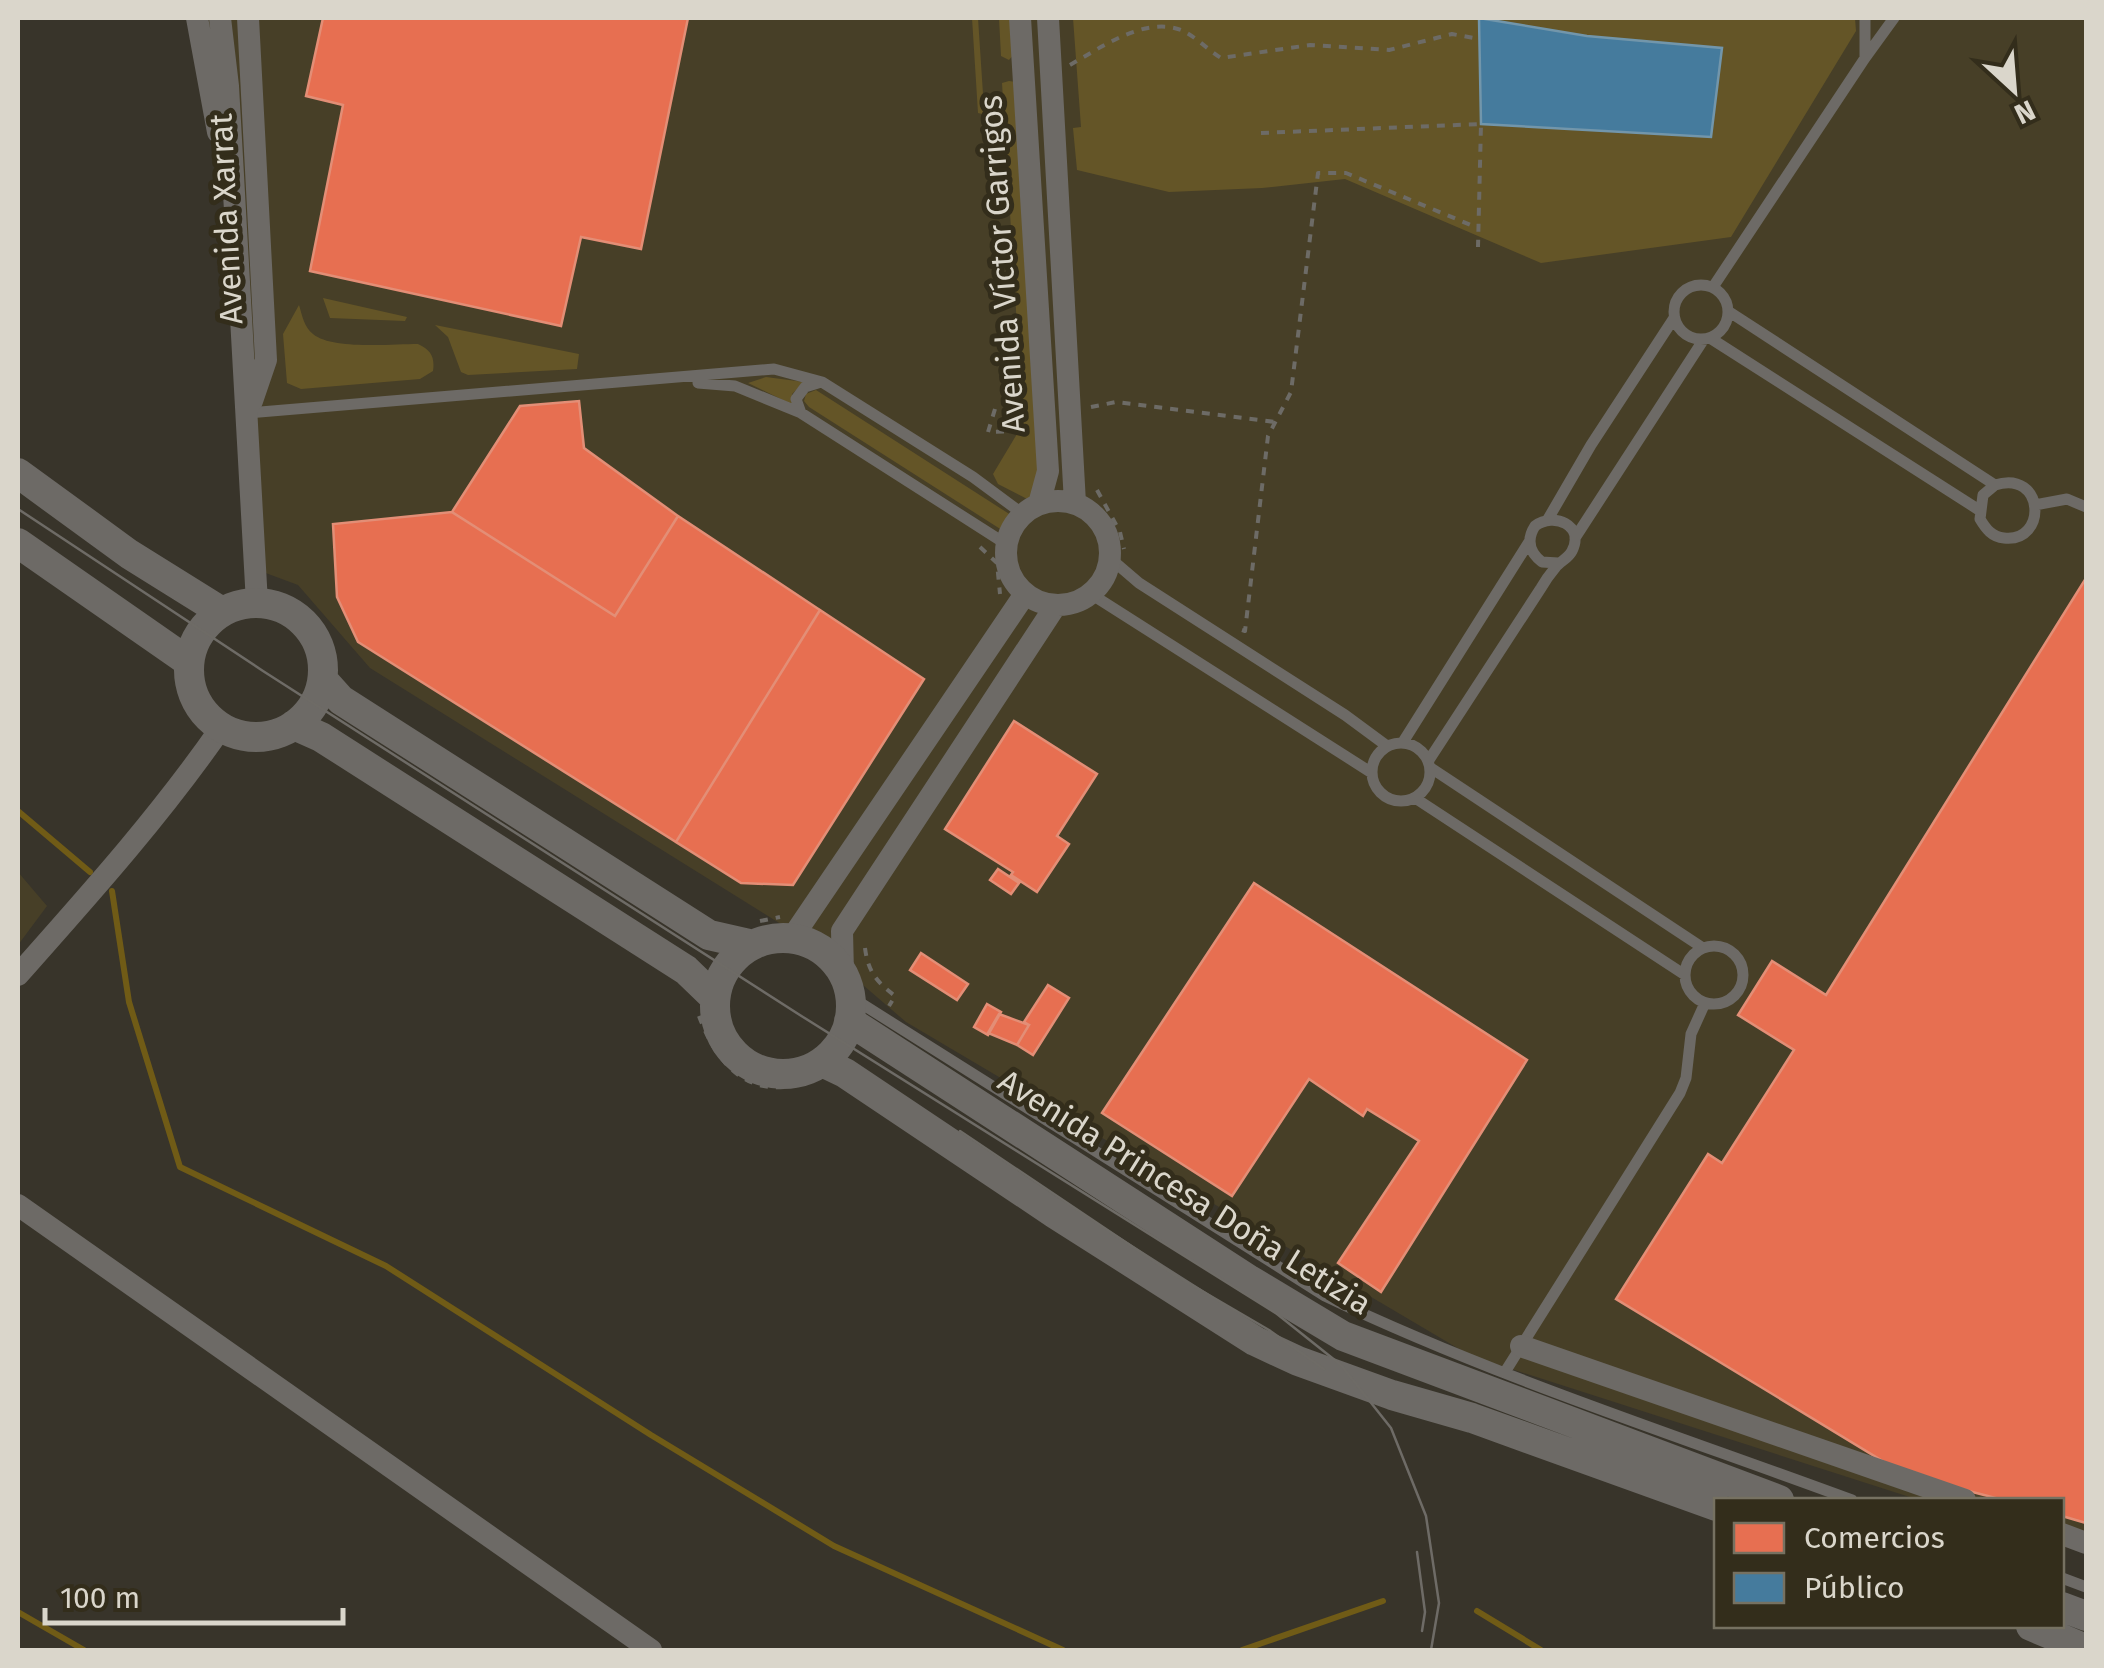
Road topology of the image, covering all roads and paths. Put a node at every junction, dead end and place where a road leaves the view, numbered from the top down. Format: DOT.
graph roads {
  1 [pos="198,18"];
  2 [pos="220,18"];
  3 [pos="248,18"];
  4 [pos="1020,18"];
  5 [pos="1048,18"];
  6 [pos="1865,18"];
  7 [pos="1894,18"];
  8 [pos="1479,38"];
  9 [pos="1865,58"];
  10 [pos="1066,67"];
  11 [pos="1261,133"];
  12 [pos="1478,228"];
  13 [pos="1478,247"];
  14 [pos="1713,288"];
  15 [pos="241,295"];
  16 [pos="1728,311"];
  17 [pos="1674,318"];
  18 [pos="1707,338"];
  19 [pos="664,380"];
  20 [pos="822,382"];
  21 [pos="1086,408"];
  22 [pos="994,409"];
  23 [pos="248,413"];
  24 [pos="801,413"];
  25 [pos="1275,422"];
  26 [pos="1027,434"];
  27 [pos="18,473"];
  28 [pos="1995,484"];
  29 [pos="1095,486"];
  30 [pos="1075,503"];
  31 [pos="2036,505"];
  32 [pos="2086,508"];
  33 [pos="1031,509"];
  34 [pos="1979,510"];
  35 [pos="1548,519"];
  36 [pos="1574,538"];
  37 [pos="1529,542"];
  38 [pos="18,543"];
  39 [pos="1006,544"];
  40 [pos="1118,557"];
  41 [pos="1558,563"];
  42 [pos="1025,594"];
  43 [pos="1091,594"];
  44 [pos="257,603"];
  45 [pos="1056,606"];
  46 [pos="222,612"];
  47 [pos="1232,623"];
  48 [pos="189,662"];
  49 [pos="322,680"];
  50 [pos="294,726"];
  51 [pos="221,728"];
  52 [pos="1403,742"];
  53 [pos="1387,746"];
  54 [pos="1430,764"];
  55 [pos="1372,772"];
  56 [pos="1415,798"];
  57 [pos="791,928"];
  58 [pos="750,934"];
  59 [pos="1703,948"];
  60 [pos="18,975"];
  61 [pos="1684,975"];
  62 [pos="848,997"];
  63 [pos="706,1003"];
  64 [pos="1705,1003"];
  65 [pos="818,1071"];
  66 [pos="18,1205"];
  67 [pos="1522,1346"];
  68 [pos="1505,1372"];
  69 [pos="1774,1498"];
  70 [pos="1847,1498"];
  71 [pos="1959,1498"];
  72 [pos="1714,1505"];
  73 [pos="2036,1628"];
  74 [pos="2086,1648"];
  75 [pos="651,1650"];
  1 -- 15 [label="street, Avenida Xarrat"];
  2 -- 15 [label="street, Avenida Xarrat"];
  3 -- 23 [label="street, Avenida Xarrat"];
  4 -- 33 [label="street, Avenida Víctor Garrigos"];
  5 -- 30 [label="street, Avenida Víctor Garrigos"];
  6 -- 9 [label="lane"];
  7 -- 9 [label="lane"];
  8 -- 10 [label="path"];
  9 -- 14 [label="lane"];
  11 -- 12 [label="path"];
  12 -- 13 [label="path"];
  12 -- 25 [label="path"];
  14 -- 16 [label="lane"];
  14 -- 17 [label="lane"];
  15 -- 23 [label="street, Avenida Xarrat"];
  16 -- 18 [label="lane"];
  16 -- 28 [label="lane"];
  17 -- 18 [label="lane"];
  17 -- 35 [label="lane"];
  18 -- 34 [label="lane"];
  18 -- 36 [label="lane"];
  19 -- 20 [label="lane"];
  19 -- 23 [label="lane"];
  19 -- 24 [label="lane"];
  20 -- 24 [label="lane"];
  20 -- 33 [label="lane"];
  21 -- 25 [label="path"];
  22 -- 26 [label="path"];
  23 -- 44 [label="street, Avenida Xarrat"];
  24 -- 39 [label="lane"];
  25 -- 47 [label="path"];
  27 -- 46 [label="street"];
  28 -- 31 [label="lane"];
  28 -- 34 [label="lane"];
  29 -- 40 [label="path"];
  30 -- 33 [label="street"];
  30 -- 40 [label="street"];
  31 -- 32 [label="lane"];
  31 -- 34 [label="lane"];
  33 -- 39 [label="street"];
  35 -- 36 [label="lane"];
  35 -- 37 [label="lane"];
  36 -- 41 [label="lane"];
  37 -- 41 [label="lane"];
  37 -- 52 [label="lane"];
  38 -- 48 [label="street"];
  39 -- 42 [label="street"];
  40 -- 43 [label="street"];
  40 -- 53 [label="lane"];
  41 -- 54 [label="lane"];
  42 -- 45 [label="street"];
  42 -- 57 [label="street"];
  43 -- 45 [label="street"];
  43 -- 55 [label="lane"];
  44 -- 46 [label="street"];
  44 -- 49 [label="street"];
  45 -- 62 [label="street"];
  46 -- 48 [label="street"];
  48 -- 51 [label="street"];
  49 -- 50 [label="street"];
  49 -- 58 [label="street"];
  50 -- 51 [label="street"];
  50 -- 63 [label="street"];
  51 -- 60 [label="street"];
  52 -- 53 [label="lane"];
  52 -- 54 [label="lane"];
  53 -- 55 [label="lane"];
  54 -- 56 [label="lane"];
  54 -- 59 [label="lane"];
  55 -- 56 [label="lane"];
  56 -- 61 [label="lane"];
  57 -- 58 [label="path"];
  57 -- 58 [label="street"];
  57 -- 62 [label="street"];
  58 -- 63 [label="street"];
  59 -- 61 [label="lane"];
  59 -- 64 [label="lane"];
  61 -- 64 [label="lane"];
  62 -- 65 [label="street"];
  62 -- 68 [label="lane"];
  62 -- 69 [label="street, Avenida Princesa Doña Letizia"];
  63 -- 65 [label="street"];
  63 -- 65 [label="path"];
  64 -- 67 [label="lane"];
  65 -- 72 [label="street"];
  66 -- 75 [label="street"];
  67 -- 68 [label="lane"];
  67 -- 71 [label="street"];
  68 -- 70 [label="lane"];
  73 -- 74 [label="street"];
}
